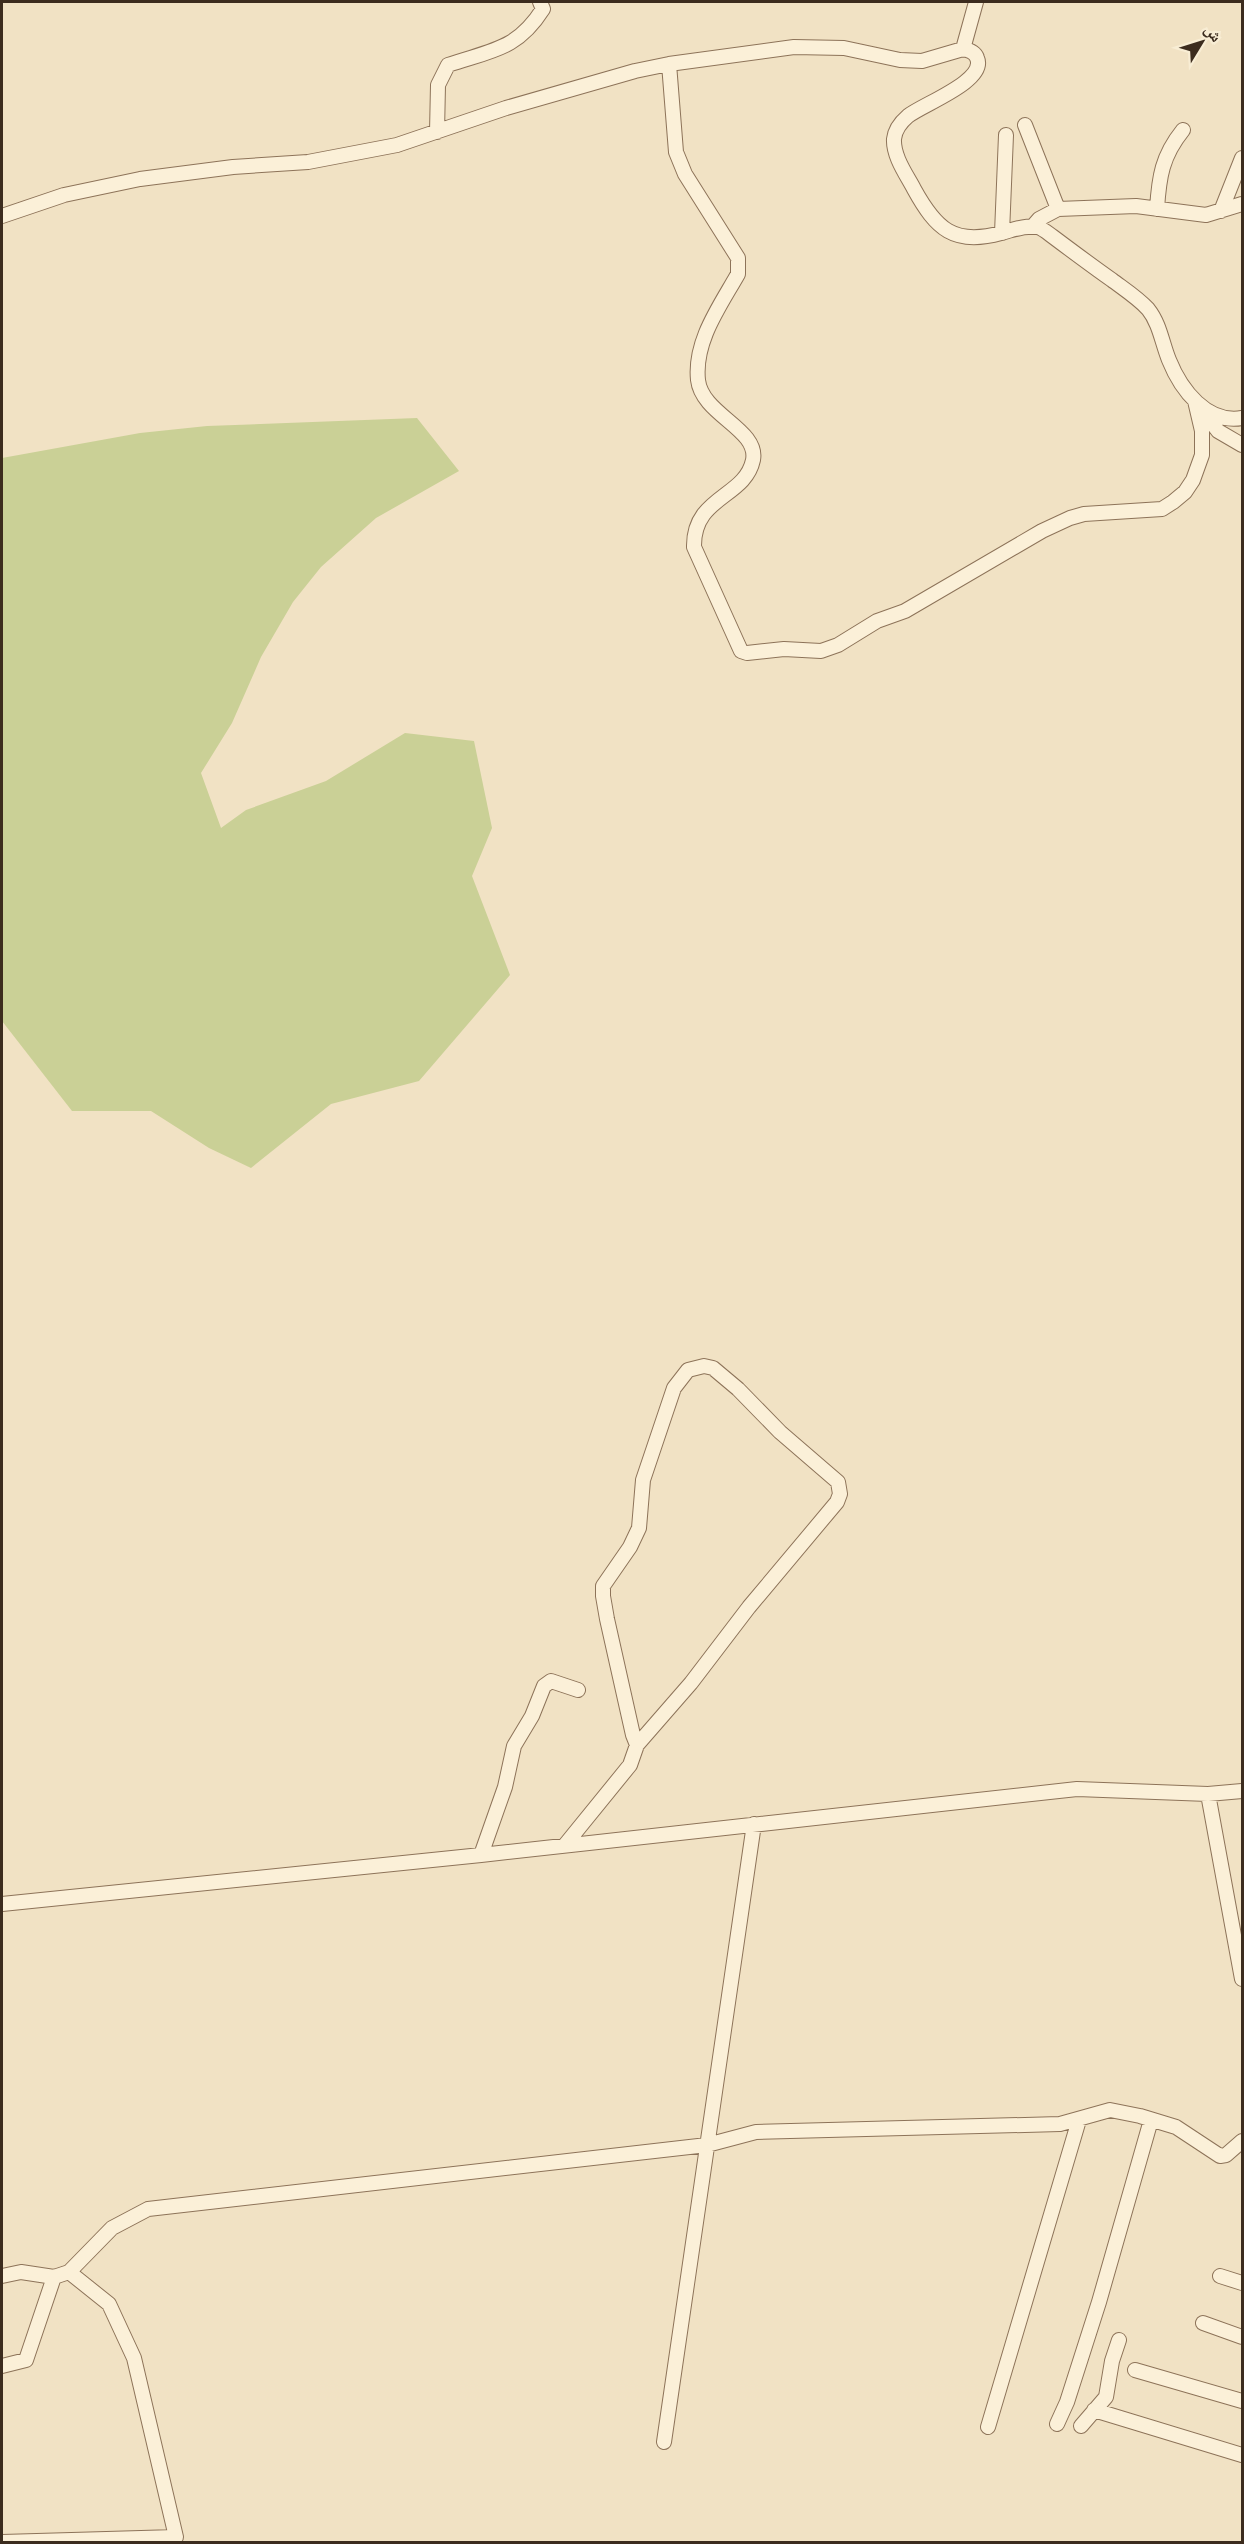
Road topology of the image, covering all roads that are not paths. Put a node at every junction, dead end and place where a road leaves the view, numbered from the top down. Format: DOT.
graph roads {
  1 [pos="540,2"];
  2 [pos="976,2"];
  3 [pos="963,49"];
  4 [pos="669,64"];
  5 [pos="1025,125"];
  6 [pos="1183,130"];
  7 [pos="437,132"];
  8 [pos="1006,135"];
  9 [pos="1242,158"];
  10 [pos="1242,204"];
  11 [pos="1058,209"];
  12 [pos="1157,209"];
  13 [pos="1221,211"];
  14 [pos="2,216"];
  15 [pos="1032,227"];
  16 [pos="1002,233"];
  17 [pos="1195,401"];
  18 [pos="1242,418"];
  19 [pos="1242,445"];
  20 [pos="578,1690"];
  21 [pos="637,1745"];
  22 [pos="1242,1791"];
  23 [pos="1208,1794"];
  24 [pos="754,1824"];
  25 [pos="565,1845"];
  26 [pos="481,1855"];
  27 [pos="1235,1900"];
  28 [pos="2,1904"];
  29 [pos="1242,1978"];
  30 [pos="1079,2120"];
  31 [pos="1151,2120"];
  32 [pos="1242,2141"];
  33 [pos="707,2145"];
  34 [pos="69,2272"];
  35 [pos="2,2276"];
  36 [pos="1220,2276"];
  37 [pos="54,2277"];
  38 [pos="1242,2283"];
  39 [pos="1203,2323"];
  40 [pos="1242,2337"];
  41 [pos="1119,2340"];
  42 [pos="2,2366"];
  43 [pos="1135,2370"];
  44 [pos="1242,2401"];
  45 [pos="1094,2410"];
  46 [pos="1057,2424"];
  47 [pos="1081,2426"];
  48 [pos="988,2427"];
  49 [pos="664,2442"];
  50 [pos="1242,2455"];
  51 [pos="2,2542"];
  1 -- 7 [label="street"];
  2 -- 3 [label="street"];
  3 -- 4 [label="street"];
  3 -- 16 [label="street"];
  4 -- 7 [label="street"];
  4 -- 17 [label="street"];
  5 -- 11 [label="street"];
  6 -- 12 [label="street"];
  7 -- 14 [label="street"];
  8 -- 16 [label="street"];
  9 -- 13 [label="street"];
  10 -- 13 [label="street"];
  11 -- 12 [label="street"];
  11 -- 15 [label="street"];
  12 -- 13 [label="street"];
  15 -- 16 [label="street"];
  15 -- 17 [label="street"];
  17 -- 18 [label="street"];
  17 -- 19 [label="street"];
  20 -- 26 [label="street"];
  21 -- 21 [label="street"];
  21 -- 25 [label="street"];
  22 -- 23 [label="street"];
  23 -- 24 [label="street"];
  23 -- 27 [label="street"];
  24 -- 25 [label="street"];
  24 -- 33 [label="street"];
  25 -- 26 [label="street"];
  26 -- 28 [label="street"];
  27 -- 29 [label="street"];
  30 -- 31 [label="street"];
  30 -- 33 [label="street"];
  30 -- 48 [label="street"];
  31 -- 32 [label="street"];
  31 -- 46 [label="street"];
  33 -- 34 [label="street"];
  33 -- 49 [label="street"];
  34 -- 37 [label="street"];
  34 -- 51 [label="street"];
  35 -- 37 [label="street"];
  36 -- 38 [label="street"];
  37 -- 42 [label="street"];
  39 -- 40 [label="street"];
  41 -- 45 [label="street"];
  43 -- 44 [label="street"];
  45 -- 47 [label="street"];
  45 -- 50 [label="street"];
}
